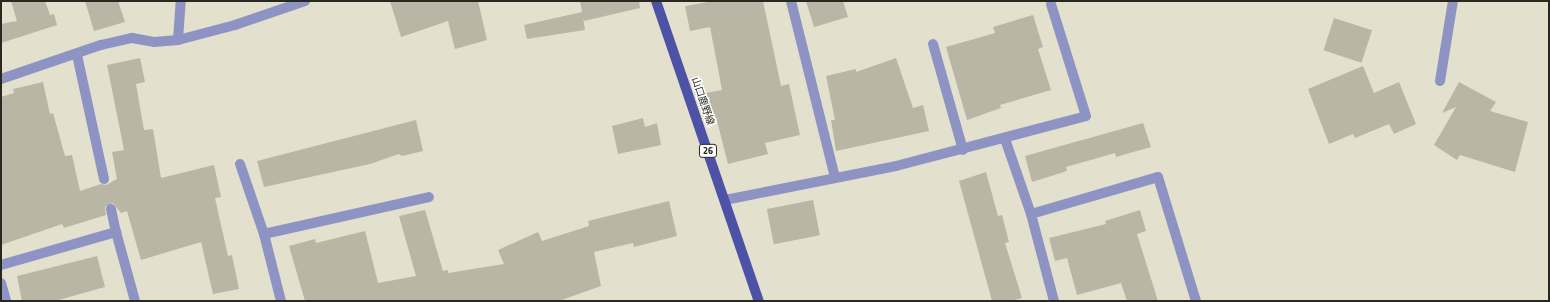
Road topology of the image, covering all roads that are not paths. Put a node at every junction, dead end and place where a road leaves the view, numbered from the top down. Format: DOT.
graph roads {
  1 [pos="181,1"];
  2 [pos="305,1"];
  3 [pos="656,1"];
  4 [pos="791,1"];
  5 [pos="1453,1"];
  6 [pos="1051,4"];
  7 [pos="178,40"];
  8 [pos="933,44"];
  9 [pos="77,54"];
  10 [pos="1,79"];
  11 [pos="1440,81"];
  12 [pos="1005,138"];
  13 [pos="963,150"];
  14 [pos="240,164"];
  15 [pos="835,177"];
  16 [pos="104,179"];
  17 [pos="429,197"];
  18 [pos="725,200"];
  19 [pos="111,209"];
  20 [pos="1031,214"];
  21 [pos="116,232"];
  22 [pos="264,234"];
  23 [pos="1,264"];
  24 [pos="1,283"];
  25 [pos="6,301"];
  26 [pos="135,301"];
  27 [pos="281,301"];
  28 [pos="759,301"];
  29 [pos="1054,301"];
  30 [pos="1196,301"];
  1 -- 7 [label="street"];
  2 -- 7 [label="street"];
  3 -- 18 [label="main road, 山口鹿野線 / 26"];
  4 -- 15 [label="street"];
  5 -- 11 [label="street"];
  6 -- 12 [label="street"];
  7 -- 9 [label="street"];
  8 -- 13 [label="street"];
  9 -- 10 [label="street"];
  9 -- 16 [label="street"];
  12 -- 13 [label="street"];
  12 -- 20 [label="street"];
  13 -- 15 [label="street"];
  14 -- 22 [label="street"];
  15 -- 18 [label="street"];
  17 -- 22 [label="street"];
  18 -- 28 [label="main road, 山口鹿野線 / 26"];
  19 -- 21 [label="street"];
  20 -- 29 [label="street"];
  20 -- 30 [label="street"];
  21 -- 23 [label="street"];
  21 -- 26 [label="street"];
  22 -- 27 [label="street"];
  24 -- 25 [label="street"];
}
